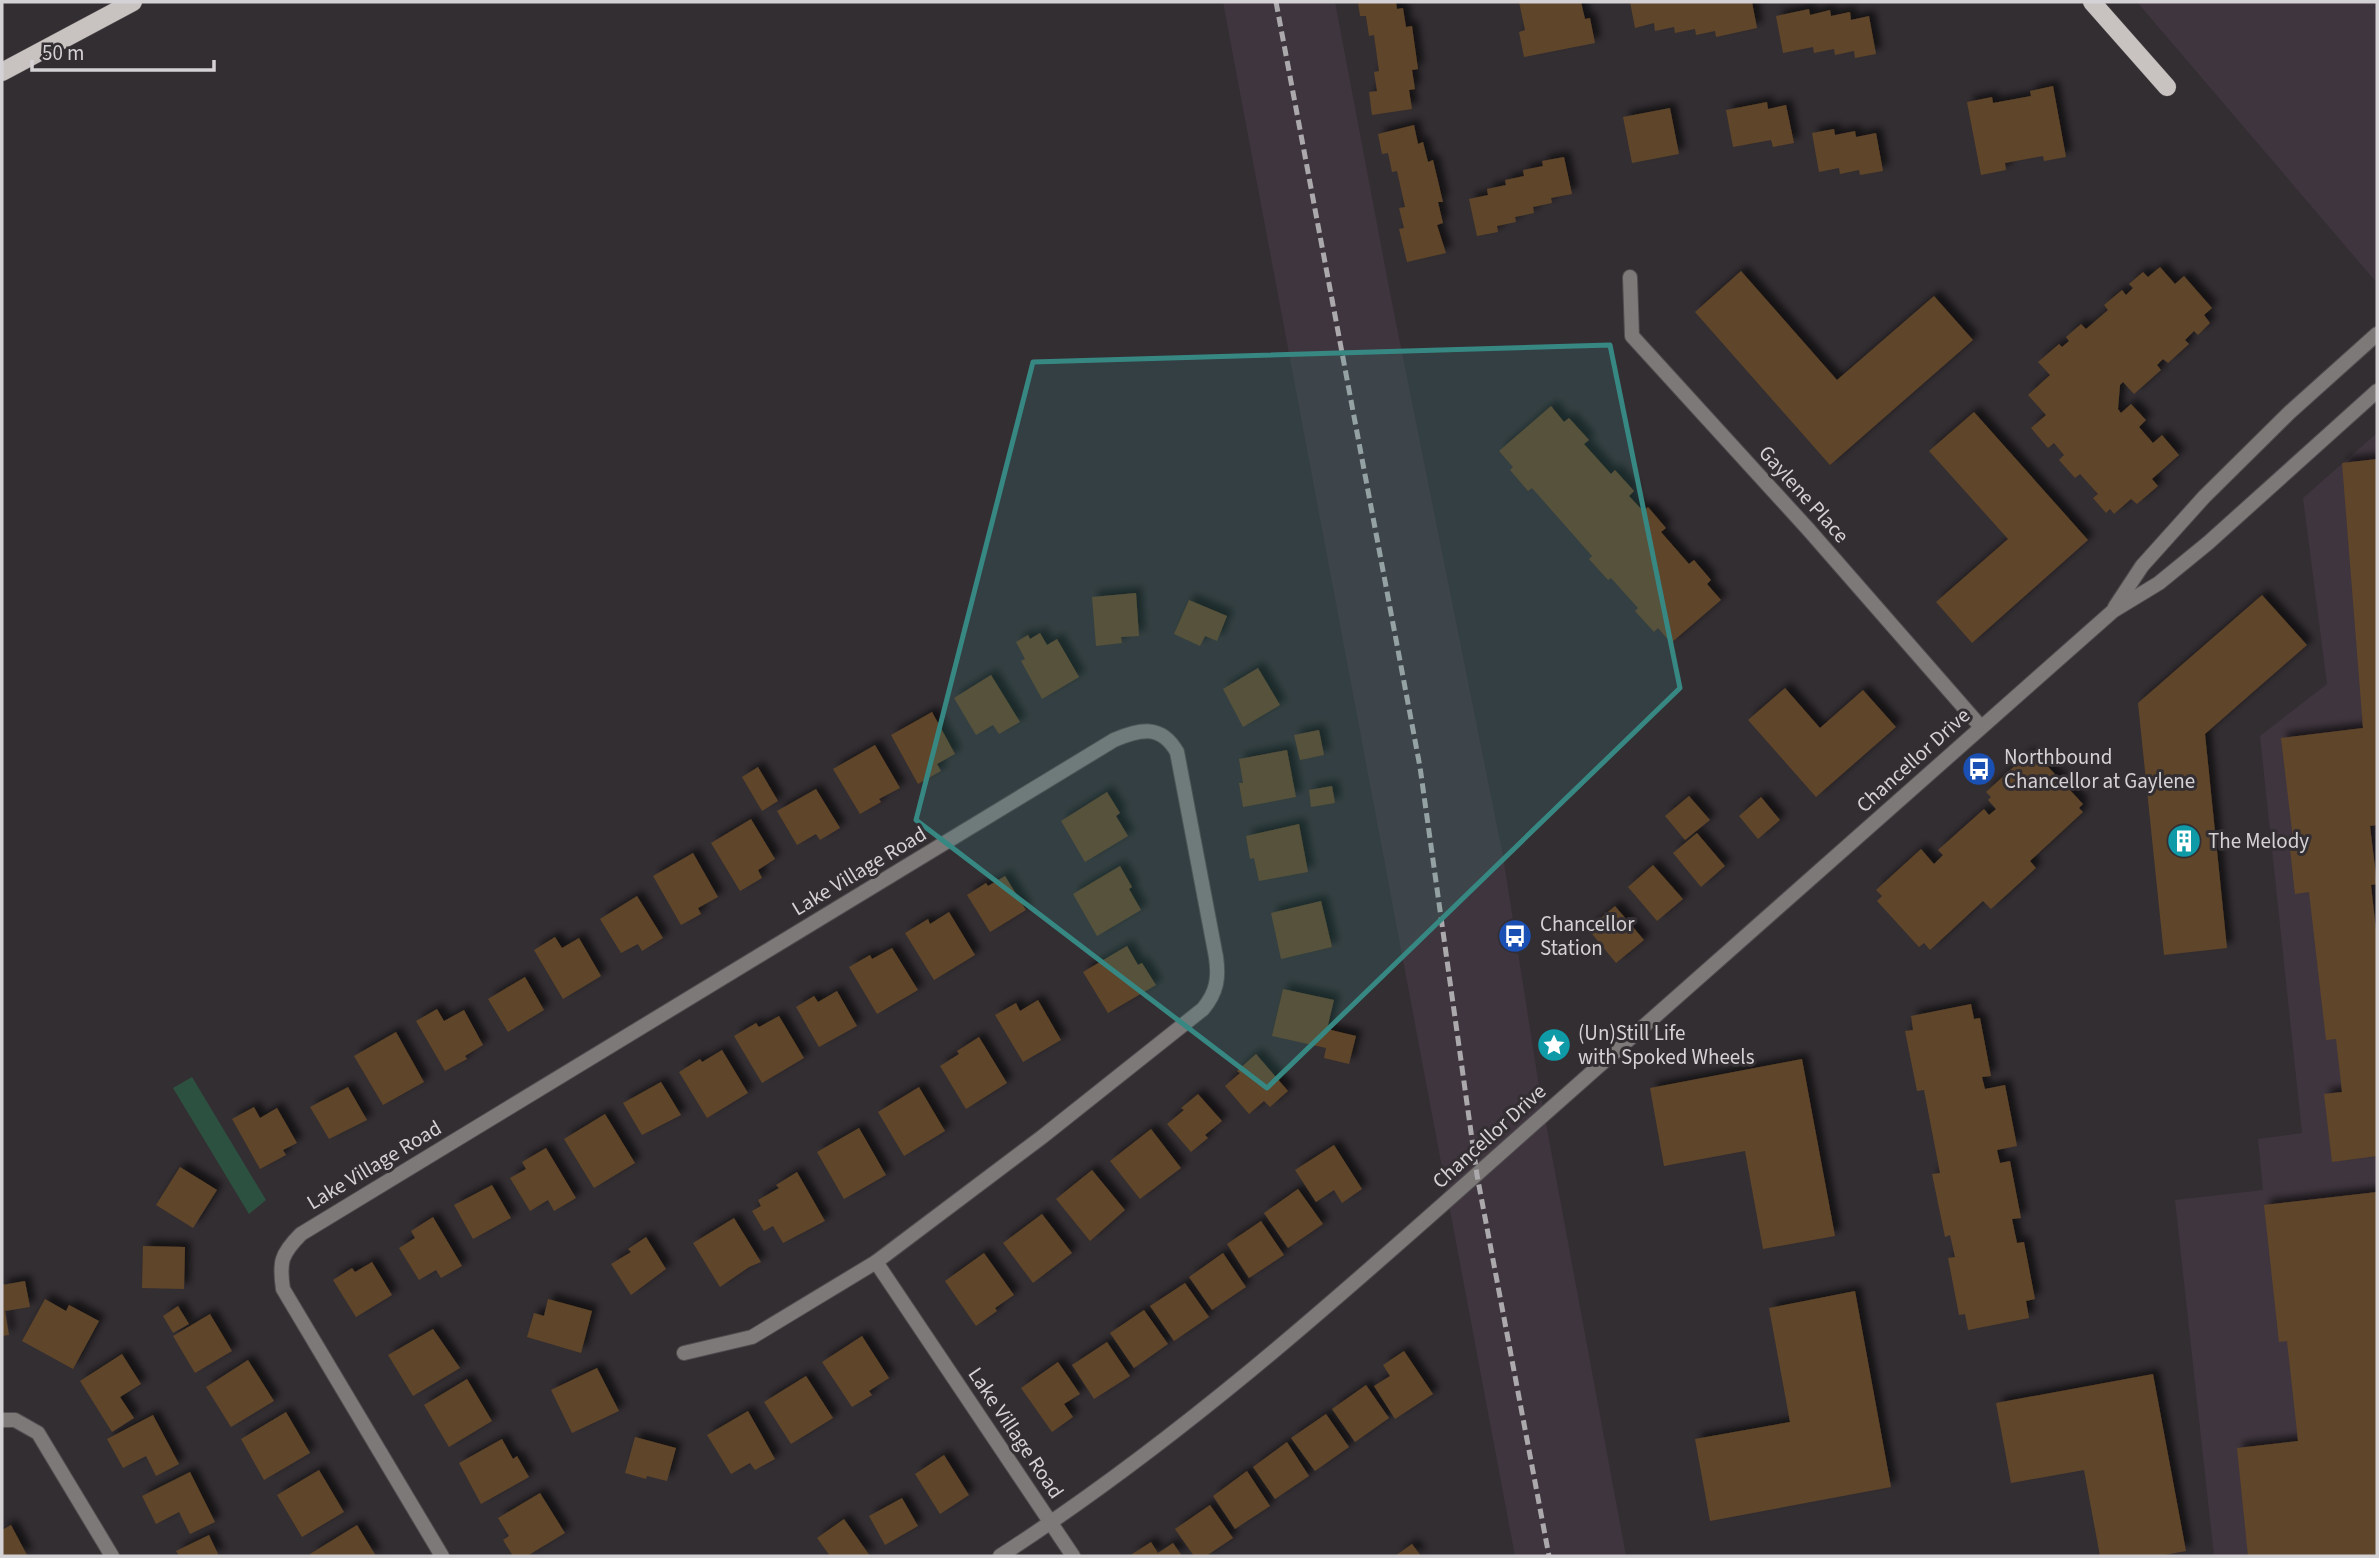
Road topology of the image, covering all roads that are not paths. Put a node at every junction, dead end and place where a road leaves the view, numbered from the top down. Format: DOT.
graph roads {
  1 [pos="133,2"];
  2 [pos="2092,2"];
  3 [pos="2,72"];
  4 [pos="2167,88"];
  5 [pos="1630,277"];
  6 [pos="2377,334"];
  7 [pos="2377,391"];
  8 [pos="2113,611"];
  9 [pos="1981,727"];
  10 [pos="876,1262"];
  11 [pos="684,1353"];
  12 [pos="2,1420"];
  13 [pos="1051,1523"];
  14 [pos="112,1556"];
  15 [pos="442,1556"];
  16 [pos="1000,1556"];
  17 [pos="1073,1556"];
  1 -- 3 [label="main road"];
  2 -- 4 [label="main road"];
  5 -- 9 [label="street, Gaylene Place"];
  6 -- 8 [label="street, Chancellor Drive"];
  7 -- 8 [label="street, Chancellor Drive"];
  8 -- 9 [label="street, Chancellor Drive"];
  9 -- 13 [label="street, Chancellor Drive"];
  10 -- 11 [label="street, Lake Village Road"];
  10 -- 13 [label="street, Lake Village Road"];
  10 -- 15 [label="street, Lake Village Road"];
  12 -- 14 [label="street"];
  13 -- 16 [label="street, Chancellor Drive"];
  13 -- 17 [label="street, Lake Village Road"];
}
